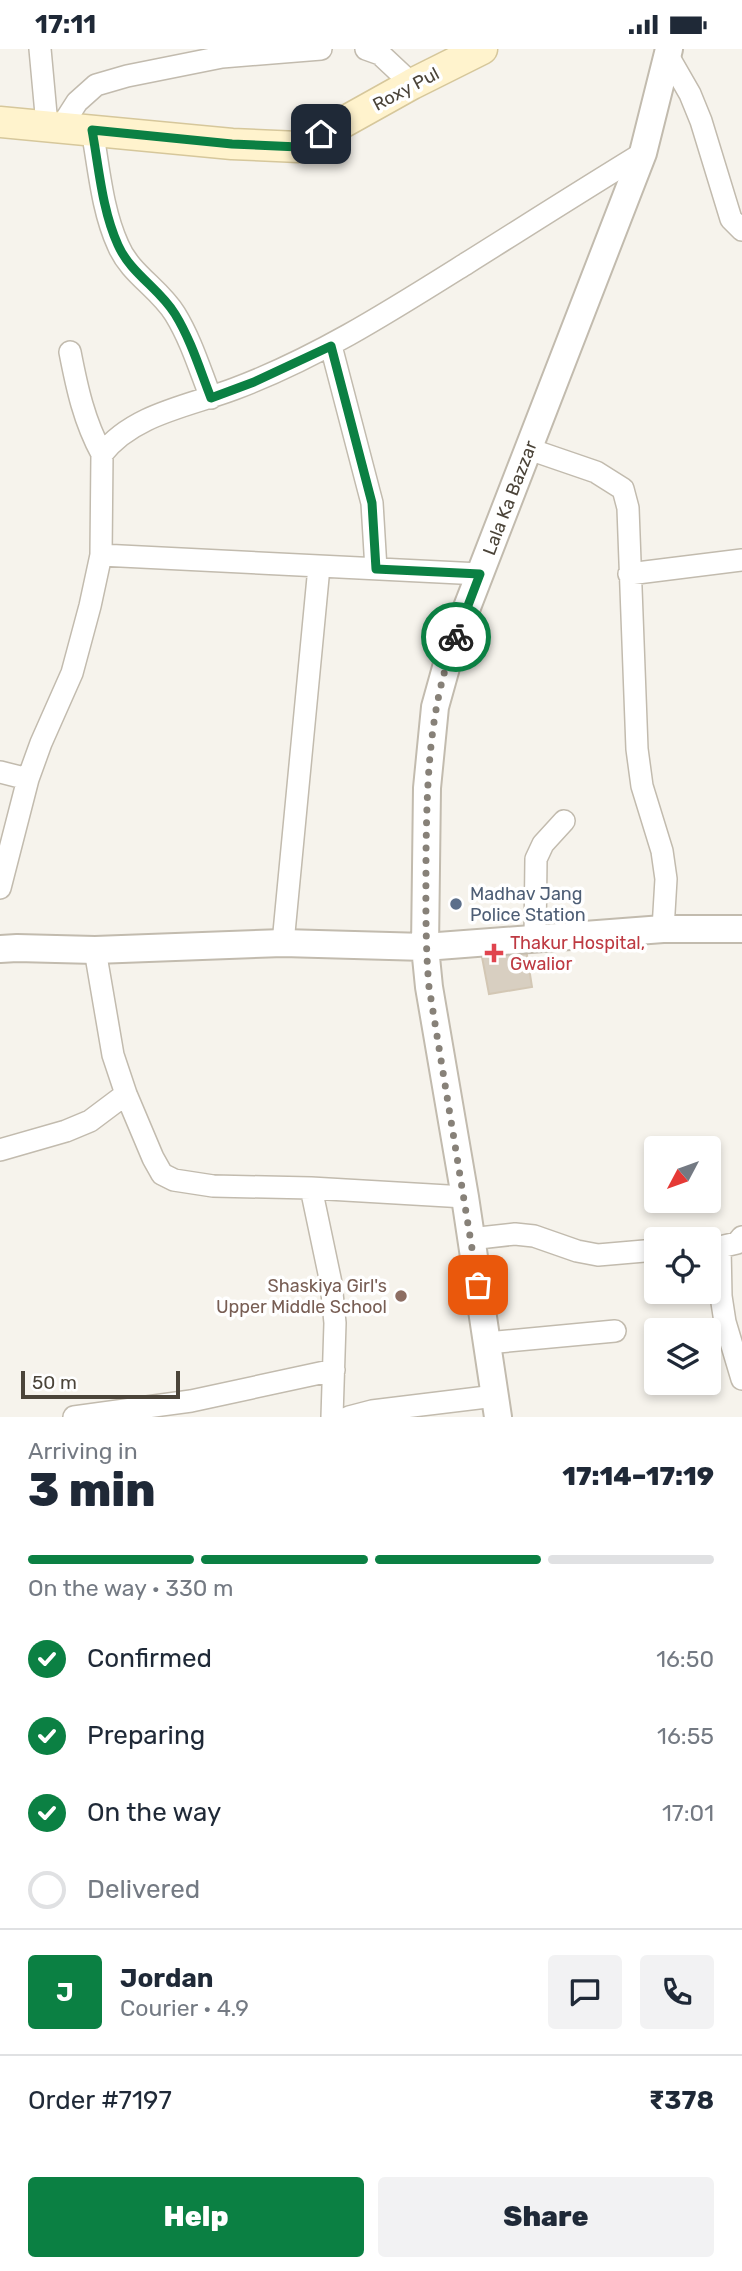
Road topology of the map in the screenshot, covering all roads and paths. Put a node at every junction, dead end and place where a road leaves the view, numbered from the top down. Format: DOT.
graph roads {
  1 [pos="40,49"];
  2 [pos="321,49"];
  3 [pos="366,49"];
  4 [pos="482,49"];
  5 [pos="668,52"];
  6 [pos="412,85"];
  7 [pos="2,121"];
  8 [pos="54,126"];
  9 [pos="92,130"];
  10 [pos="643,153"];
  11 [pos="742,230"];
  12 [pos="331,346"];
  13 [pos="70,352"];
  14 [pos="211,398"];
  15 [pos="529,449"];
  16 [pos="102,454"];
  17 [pos="101,555"];
  18 [pos="742,560"];
  19 [pos="319,566"];
  20 [pos="376,569"];
  21 [pos="480,574"];
  22 [pos="629,574"];
  23 [pos="0,772"];
  24 [pos="28,779"];
  25 [pos="564,821"];
  26 [pos="0,888"];
  27 [pos="663,929"];
  28 [pos="742,929"];
  29 [pos="535,937"];
  30 [pos="284,943"];
  31 [pos="425,947"];
  32 [pos="0,950"];
  33 [pos="95,950"];
  34 [pos="126,1094"];
  35 [pos="0,1150"];
  36 [pos="311,1188"];
  37 [pos="465,1197"];
  38 [pos="742,1237"];
  39 [pos="470,1239"];
  40 [pos="721,1246"];
  41 [pos="644,1250"];
  42 [pos="721,1296"];
  43 [pos="615,1331"];
  44 [pos="487,1343"];
  45 [pos="740,1366"];
  46 [pos="334,1370"];
  47 [pos="496,1407"];
  48 [pos="74,1417"];
  49 [pos="332,1417"];
  50 [pos="349,1417"];
  1 -- 8 [label="street"];
  2 -- 8 [label="street"];
  3 -- 6 [label="street"];
  4 -- 6 [label="main road, Roxy Pul"];
  5 -- 10 [label="street, Lala Ka Bazzar"];
  5 -- 11 [label="street"];
  6 -- 9 [label="main road, Roxy Pul"];
  7 -- 8 [label="main road, Roxy Pul"];
  8 -- 9 [label="main road, Roxy Pul"];
  9 -- 14 [label="street"];
  10 -- 12 [label="street"];
  10 -- 15 [label="street, Lala Ka Bazzar"];
  12 -- 14 [label="street"];
  12 -- 20 [label="street"];
  13 -- 16 [label="street"];
  14 -- 16 [label="street"];
  15 -- 21 [label="street, Lala Ka Bazzar"];
  15 -- 22 [label="street"];
  16 -- 17 [label="street"];
  17 -- 19 [label="street"];
  17 -- 24 [label="street"];
  18 -- 22 [label="street"];
  19 -- 20 [label="street"];
  19 -- 30 [label="street"];
  20 -- 21 [label="street"];
  21 -- 31 [label="street, Lala Ka Bazzar"];
  22 -- 27 [label="street"];
  23 -- 24 [label="street"];
  24 -- 26 [label="street"];
  25 -- 29 [label="street"];
  27 -- 28 [label="street"];
  27 -- 29 [label="street"];
  29 -- 31 [label="street"];
  30 -- 31 [label="street"];
  30 -- 33 [label="street"];
  31 -- 37 [label="street, Lala Ka Bazzar"];
  32 -- 33 [label="street"];
  33 -- 34 [label="street"];
  34 -- 35 [label="street"];
  34 -- 36 [label="street"];
  36 -- 37 [label="street"];
  36 -- 46 [label="street"];
  37 -- 39 [label="street, Lala Ka Bazzar"];
  38 -- 40 [label="street"];
  39 -- 41 [label="street"];
  39 -- 44 [label="street, Lala Ka Bazzar"];
  42 -- 45 [label="street"];
  43 -- 44 [label="street"];
  44 -- 47 [label="street, Lala Ka Bazzar"];
  46 -- 48 [label="street"];
  46 -- 49 [label="street"];
  47 -- 50 [label="street"];
}
